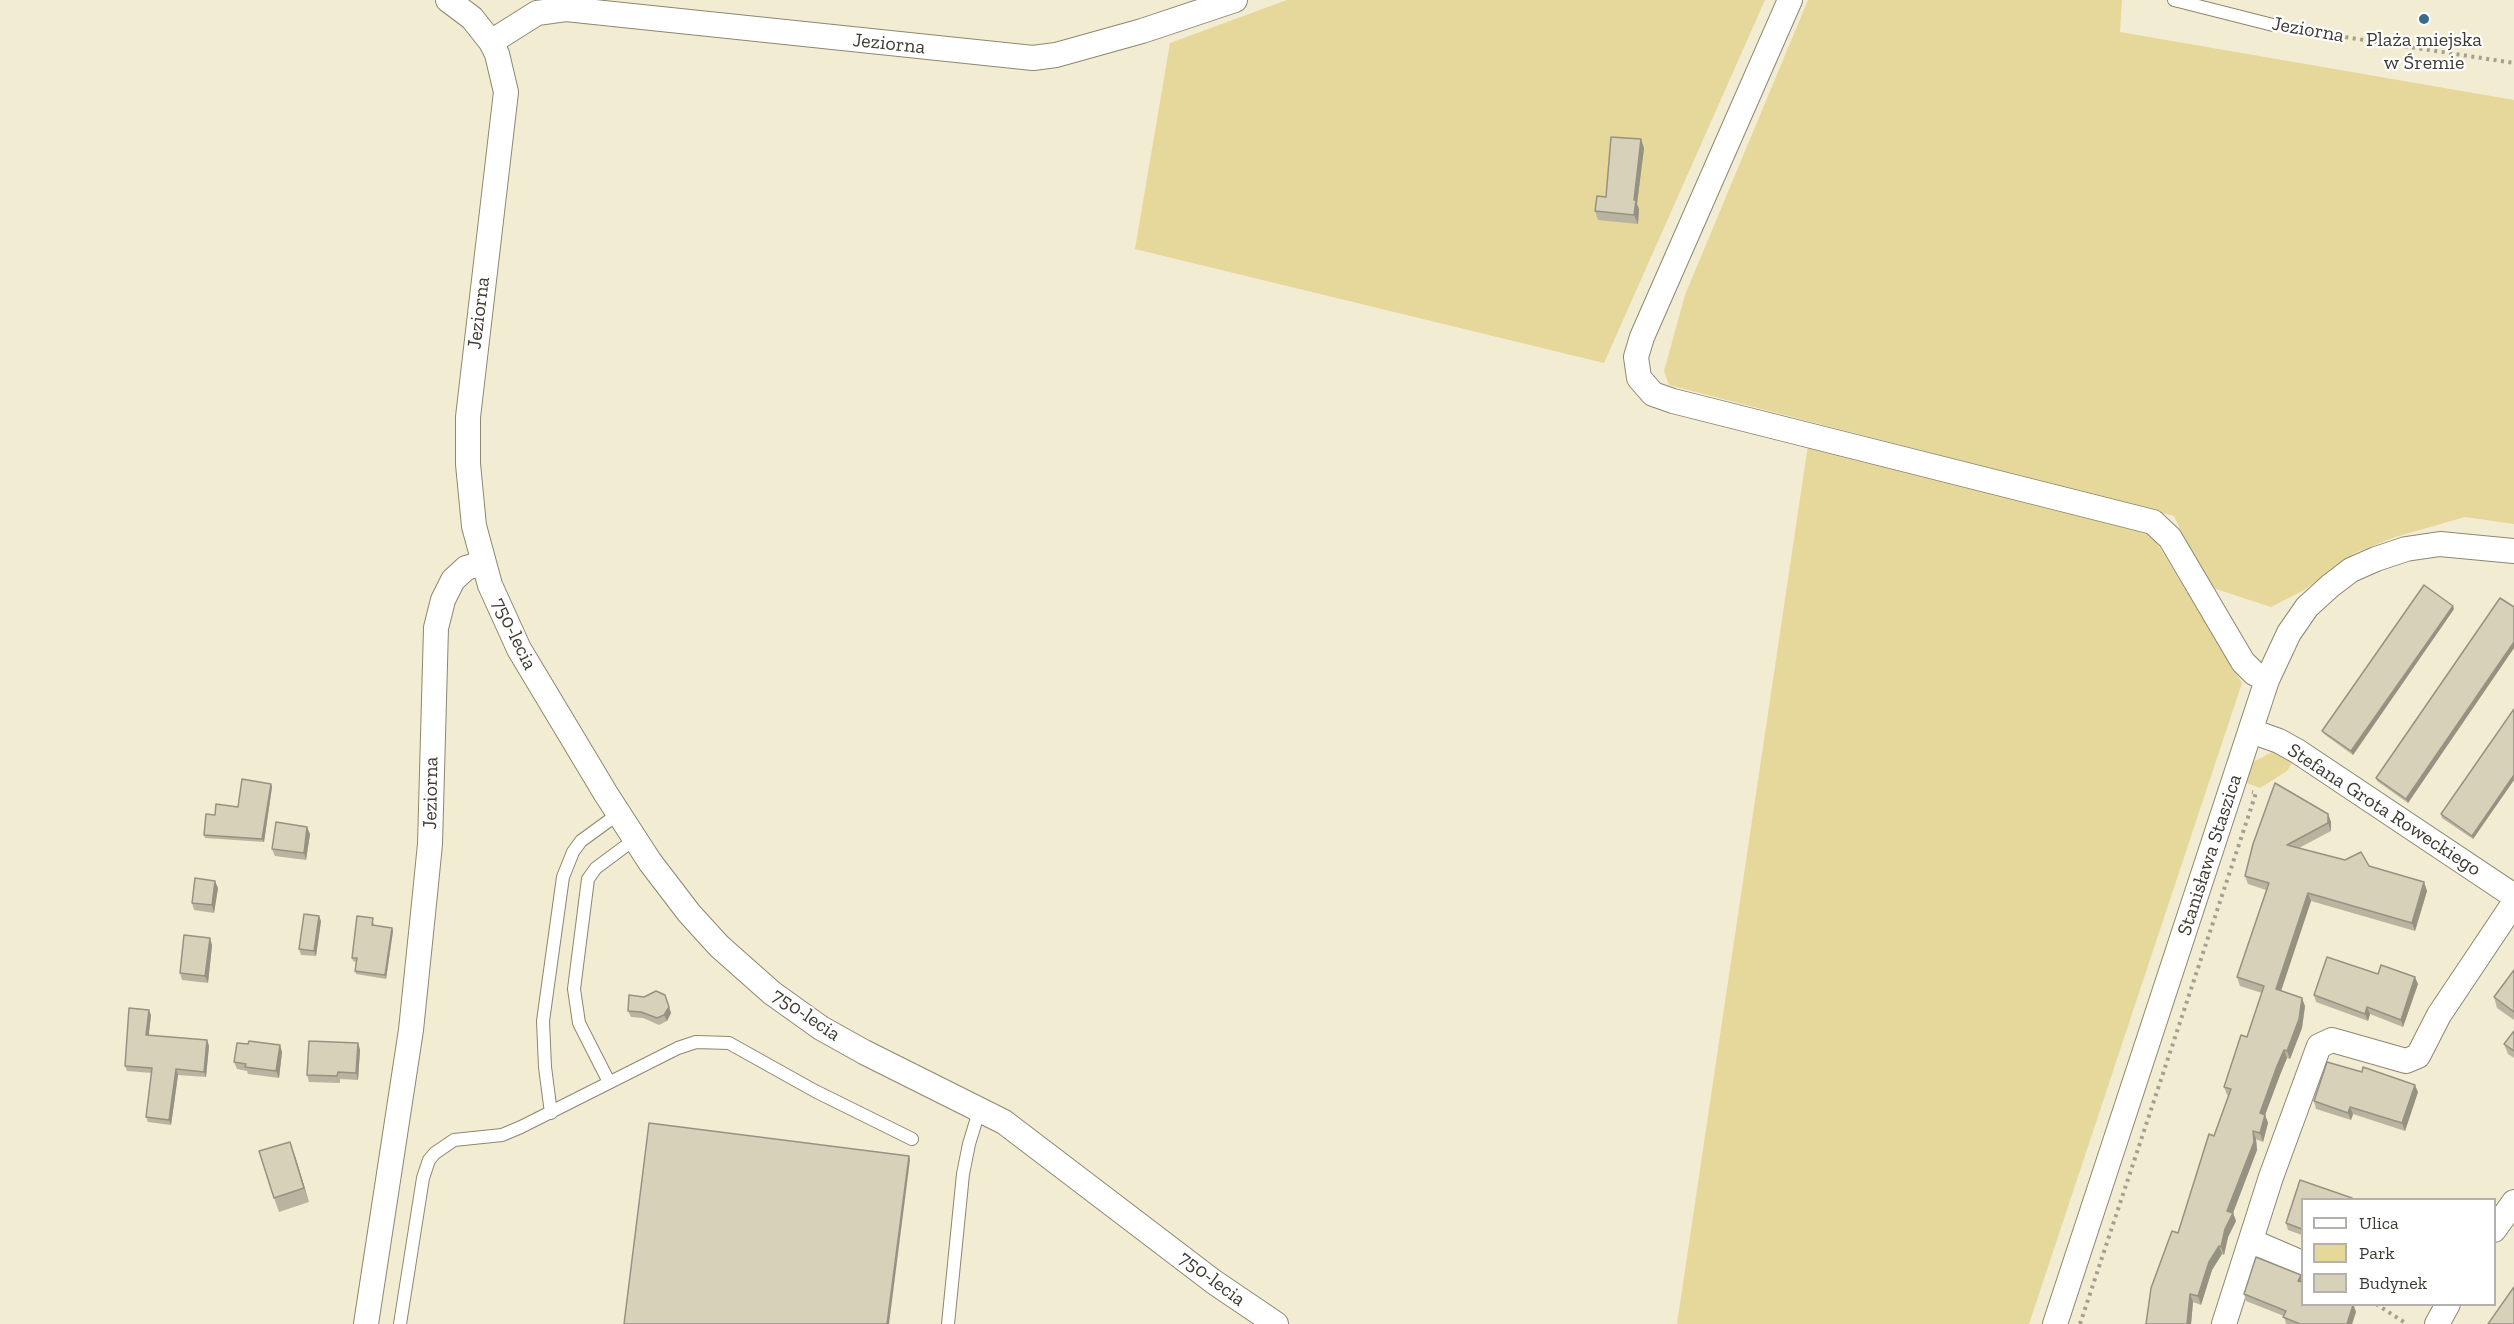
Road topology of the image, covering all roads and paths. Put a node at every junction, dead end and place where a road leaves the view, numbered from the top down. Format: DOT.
graph roads {
  1 [pos="448,0"];
  2 [pos="1235,0"];
  3 [pos="1790,0"];
  4 [pos="2174,0"];
  5 [pos="2273,25"];
  6 [pos="491,42"];
  7 [pos="2514,63"];
  8 [pos="2514,550"];
  9 [pos="483,563"];
  10 [pos="2267,680"];
  11 [pos="2251,731"];
  12 [pos="2249,790"];
  13 [pos="618,814"];
  14 [pos="634,839"];
  15 [pos="2514,896"];
  16 [pos="2514,903"];
  17 [pos="609,1082"];
  18 [pos="980,1108"];
  19 [pos="551,1113"];
  20 [pos="912,1139"];
  21 [pos="2514,1202"];
  22 [pos="2496,1227"];
  23 [pos="2251,1241"];
  24 [pos="2301,1263"];
  25 [pos="2378,1306"];
  26 [pos="2447,1306"];
  27 [pos="366,1324"];
  28 [pos="400,1324"];
  29 [pos="948,1324"];
  30 [pos="1276,1324"];
  31 [pos="2055,1324"];
  32 [pos="2080,1324"];
  33 [pos="2224,1324"];
  34 [pos="2407,1324"];
  35 [pos="2438,1324"];
  1 -- 6 [label="street"];
  2 -- 6 [label="street, Jeziorna"];
  3 -- 10 [label="street"];
  4 -- 5 [label="lane, Jeziorna"];
  5 -- 7 [label="path, Jeziorna"];
  6 -- 9 [label="street, Jeziorna"];
  8 -- 10 [label="street, Stanisława Staszica"];
  9 -- 13 [label="street, 750-lecia"];
  9 -- 27 [label="street, Jeziorna"];
  10 -- 11 [label="street, Stanisława Staszica"];
  11 -- 15 [label="street, Stefana Grota Roweckiego"];
  11 -- 31 [label="street, Stanisława Staszica"];
  12 -- 32 [label="path"];
  13 -- 14 [label="street, 750-lecia"];
  13 -- 19 [label="lane"];
  14 -- 17 [label="lane"];
  14 -- 18 [label="street, 750-lecia"];
  16 -- 23 [label="street"];
  17 -- 19 [label="lane"];
  17 -- 20 [label="lane"];
  18 -- 29 [label="lane"];
  18 -- 30 [label="street, 750-lecia"];
  19 -- 28 [label="lane"];
  21 -- 22 [label="street"];
  23 -- 24 [label="street"];
  23 -- 33 [label="street"];
  25 -- 34 [label="path"];
  26 -- 35 [label="street"];
}
